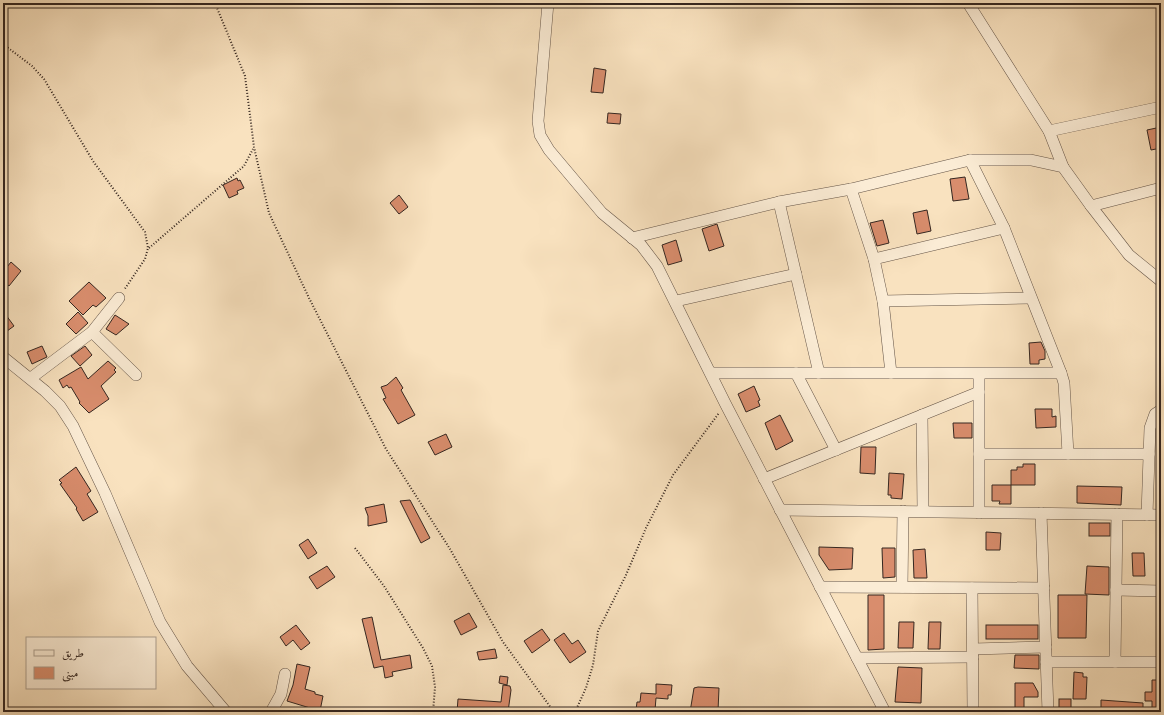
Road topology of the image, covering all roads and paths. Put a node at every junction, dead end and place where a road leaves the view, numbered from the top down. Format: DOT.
graph roads {
  1 [pos="215,3"];
  2 [pos="548,3"];
  3 [pos="968,3"];
  4 [pos="3,44"];
  5 [pos="1161,107"];
  6 [pos="1049,131"];
  7 [pos="254,147"];
  8 [pos="970,160"];
  9 [pos="1063,167"];
  10 [pos="851,188"];
  11 [pos="1161,188"];
  12 [pos="779,202"];
  13 [pos="1091,206"];
  14 [pos="1004,228"];
  15 [pos="632,238"];
  16 [pos="148,248"];
  17 [pos="874,259"];
  18 [pos="796,274"];
  19 [pos="1161,282"];
  20 [pos="119,298"];
  21 [pos="1030,298"];
  22 [pos="676,301"];
  23 [pos="883,301"];
  24 [pos="92,332"];
  25 [pos="3,357"];
  26 [pos="711,373"];
  27 [pos="796,373"];
  28 [pos="819,373"];
  29 [pos="891,373"];
  30 [pos="1061,373"];
  31 [pos="979,374"];
  32 [pos="136,375"];
  33 [pos="31,378"];
  34 [pos="979,392"];
  35 [pos="724,403"];
  36 [pos="1161,410"];
  37 [pos="922,415"];
  38 [pos="836,450"];
  39 [pos="979,454"];
  40 [pos="1068,454"];
  41 [pos="1149,454"];
  42 [pos="764,479"];
  43 [pos="780,510"];
  44 [pos="903,511"];
  45 [pos="923,511"];
  46 [pos="979,513"];
  47 [pos="1041,513"];
  48 [pos="1116,514"];
  49 [pos="1147,515"];
  50 [pos="1161,515"];
  51 [pos="355,548"];
  52 [pos="820,587"];
  53 [pos="902,588"];
  54 [pos="972,588"];
  55 [pos="1044,588"];
  56 [pos="1116,590"];
  57 [pos="1161,591"];
  58 [pos="1046,647"];
  59 [pos="973,653"];
  60 [pos="857,658"];
  61 [pos="1046,662"];
  62 [pos="1115,662"];
  63 [pos="1161,662"];
  64 [pos="285,674"];
  65 [pos="226,712"];
  66 [pos="271,712"];
  67 [pos="433,712"];
  68 [pos="554,712"];
  69 [pos="575,712"];
  70 [pos="885,712"];
  71 [pos="973,712"];
  72 [pos="1048,712"];
  1 -- 7 [label="path"];
  2 -- 15 [label="street"];
  3 -- 6 [label="street"];
  4 -- 16 [label="path"];
  5 -- 6 [label="street"];
  6 -- 9 [label="street"];
  7 -- 16 [label="path"];
  7 -- 68 [label="path"];
  8 -- 9 [label="street"];
  8 -- 10 [label="street"];
  8 -- 14 [label="street"];
  9 -- 13 [label="street"];
  10 -- 12 [label="street"];
  10 -- 17 [label="street"];
  11 -- 13 [label="street"];
  12 -- 15 [label="street"];
  12 -- 18 [label="street"];
  13 -- 19 [label="street"];
  14 -- 17 [label="street"];
  14 -- 21 [label="street"];
  15 -- 22 [label="street"];
  16 -- 20 [label="path"];
  17 -- 23 [label="street"];
  18 -- 22 [label="street"];
  18 -- 28 [label="street"];
  20 -- 24 [label="street"];
  21 -- 23 [label="street"];
  21 -- 30 [label="street"];
  22 -- 26 [label="street"];
  23 -- 29 [label="street"];
  24 -- 32 [label="street"];
  24 -- 33 [label="street"];
  25 -- 33 [label="street"];
  26 -- 27 [label="street"];
  26 -- 35 [label="street"];
  27 -- 28 [label="street"];
  27 -- 38 [label="street"];
  28 -- 29 [label="street"];
  29 -- 31 [label="street"];
  30 -- 31 [label="street"];
  30 -- 40 [label="street"];
  31 -- 34 [label="street"];
  33 -- 65 [label="street"];
  34 -- 37 [label="street"];
  34 -- 39 [label="street"];
  35 -- 42 [label="street"];
  35 -- 69 [label="path"];
  36 -- 41 [label="street"];
  37 -- 38 [label="street"];
  37 -- 45 [label="street"];
  38 -- 42 [label="street"];
  39 -- 40 [label="street"];
  39 -- 46 [label="street"];
  40 -- 41 [label="street"];
  41 -- 49 [label="street"];
  42 -- 43 [label="street"];
  43 -- 44 [label="street"];
  43 -- 52 [label="street"];
  44 -- 45 [label="street"];
  44 -- 53 [label="street"];
  45 -- 46 [label="street"];
  46 -- 47 [label="street"];
  47 -- 48 [label="street"];
  47 -- 55 [label="street"];
  48 -- 49 [label="street"];
  48 -- 56 [label="street"];
  49 -- 50 [label="street"];
  51 -- 67 [label="path"];
  52 -- 53 [label="street"];
  52 -- 60 [label="street"];
  53 -- 54 [label="street"];
  54 -- 55 [label="street"];
  54 -- 59 [label="street"];
  55 -- 58 [label="street"];
  56 -- 57 [label="street"];
  56 -- 62 [label="street"];
  58 -- 59 [label="street"];
  58 -- 61 [label="street"];
  59 -- 60 [label="street"];
  59 -- 71 [label="street"];
  60 -- 70 [label="street"];
  61 -- 62 [label="street"];
  61 -- 72 [label="street"];
  62 -- 63 [label="street"];
  64 -- 66 [label="street"];
}
